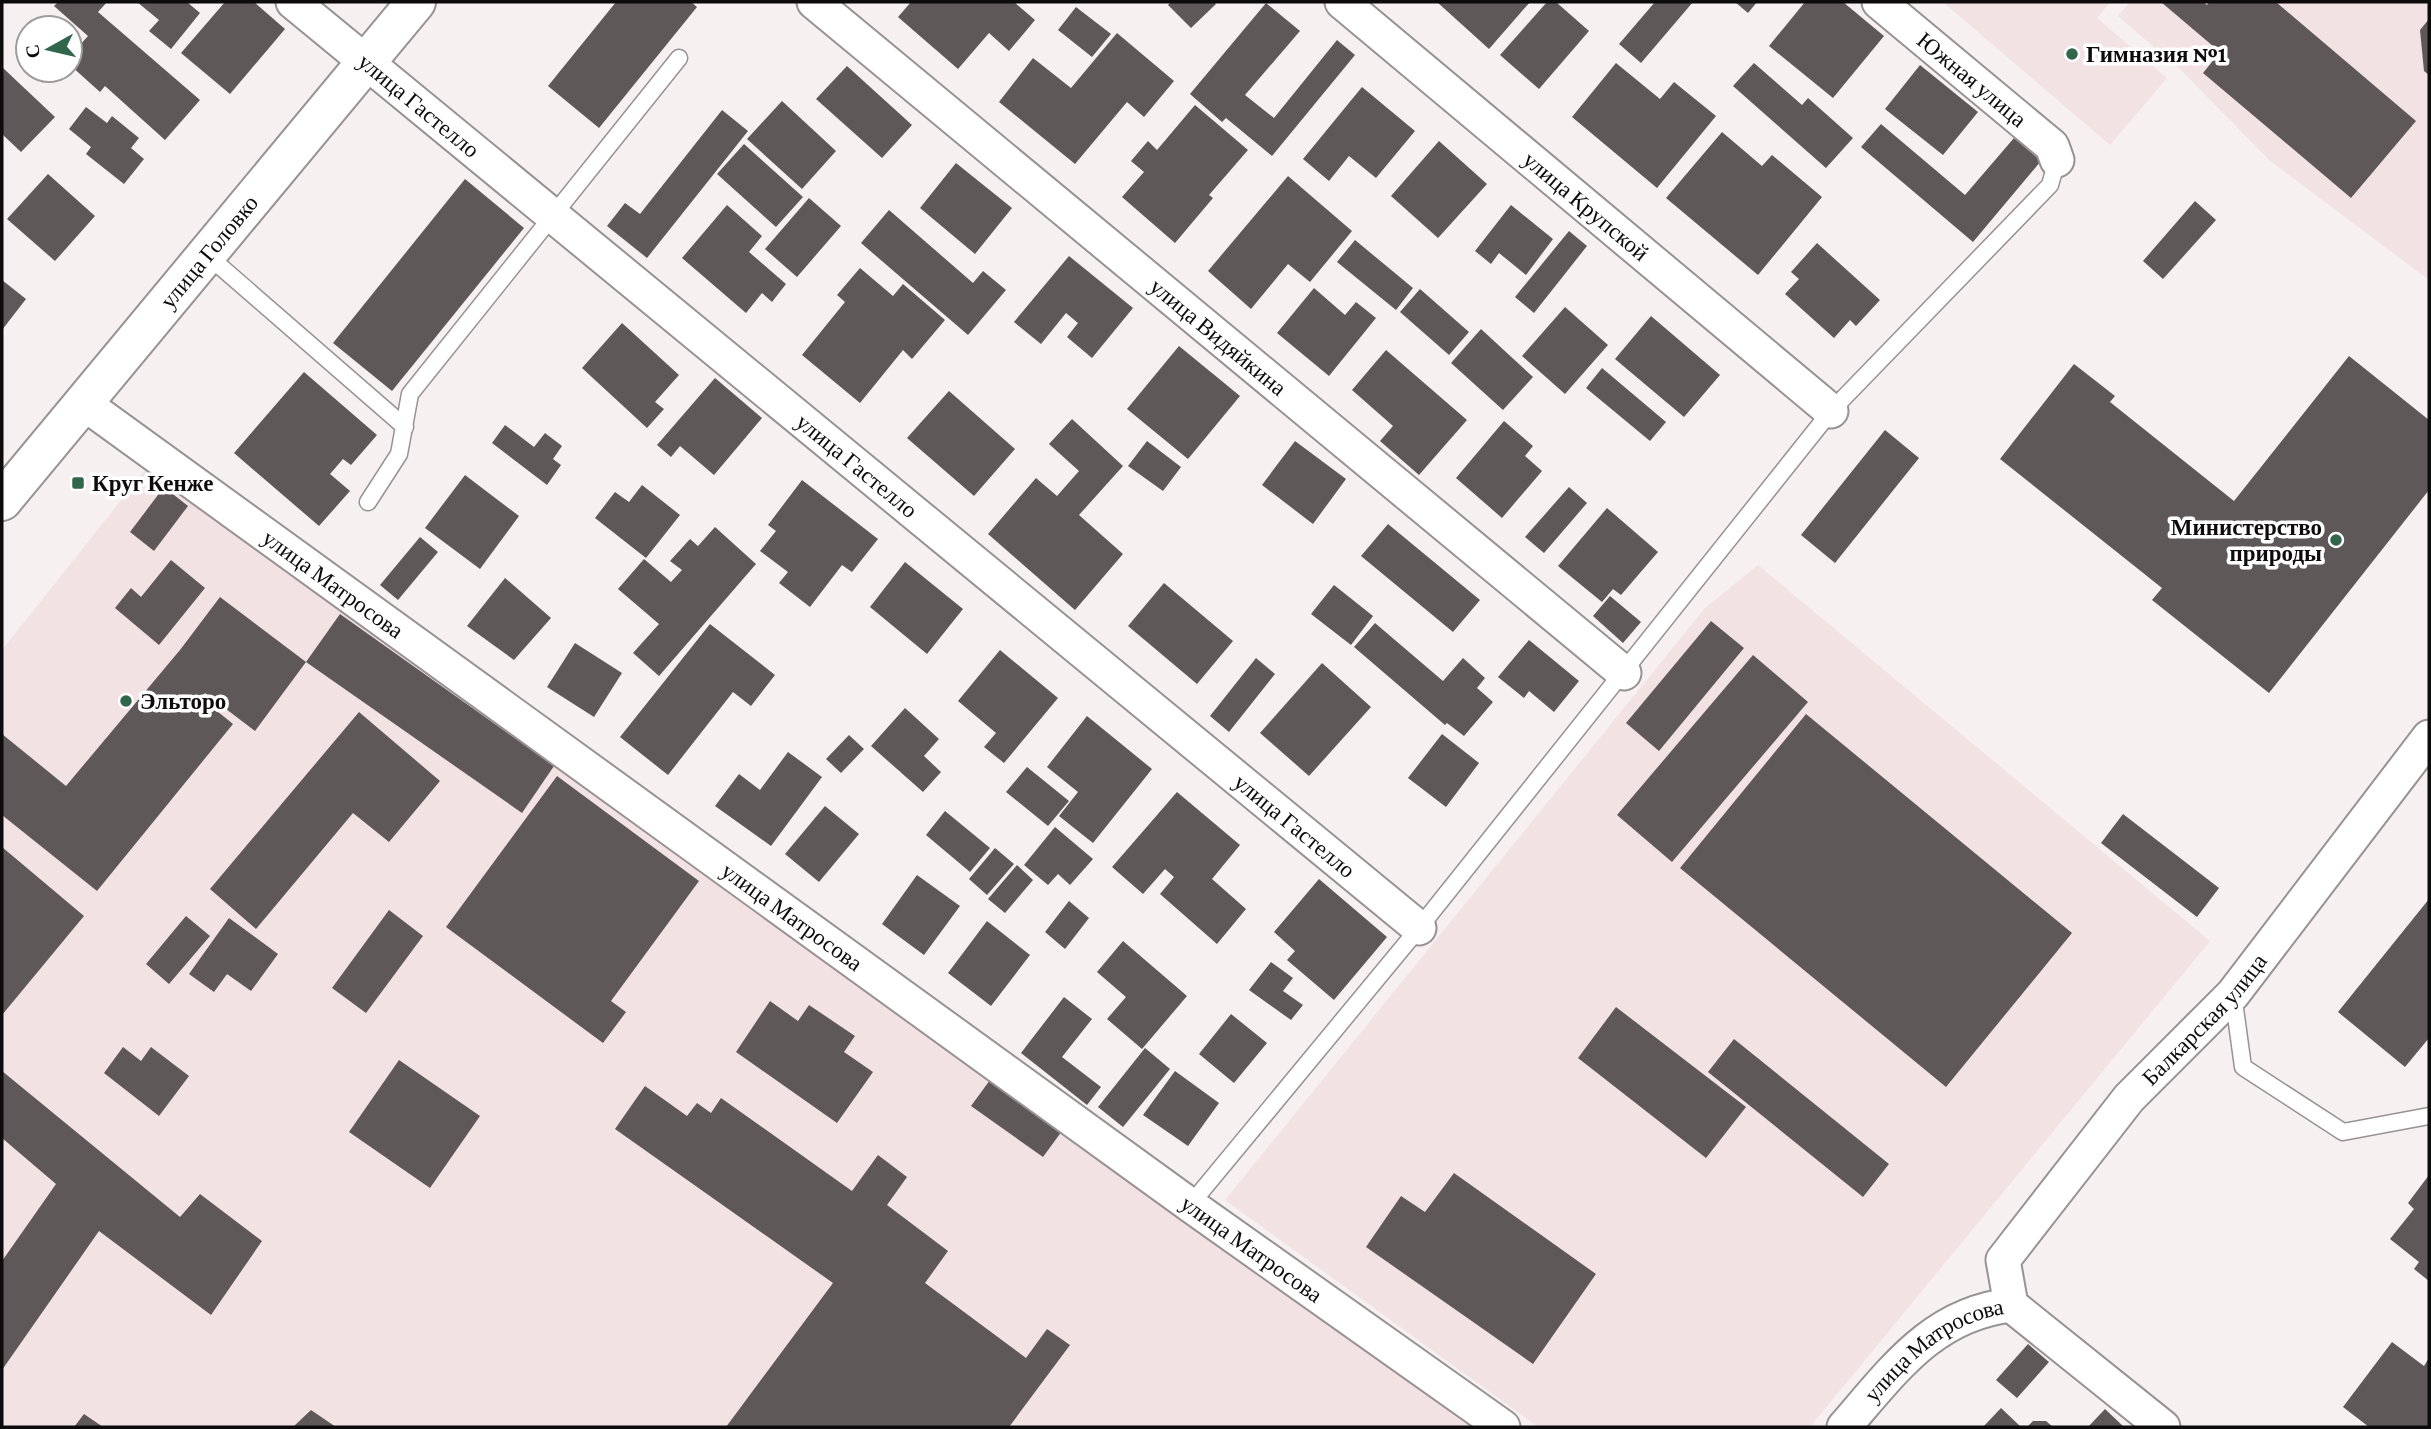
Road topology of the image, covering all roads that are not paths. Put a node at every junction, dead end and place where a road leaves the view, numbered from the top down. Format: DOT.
graph roads {
  1 [pos="293,2"];
  2 [pos="416,2"];
  3 [pos="814,2"];
  4 [pos="1342,2"];
  5 [pos="1879,2"];
  6 [pos="679,58"];
  7 [pos="366,63"];
  8 [pos="2057,160"];
  9 [pos="552,217"];
  10 [pos="206,254"];
  11 [pos="82,402"];
  12 [pos="1831,411"];
  13 [pos="405,427"];
  14 [pos="2,501"];
  15 [pos="368,502"];
  16 [pos="1624,673"];
  17 [pos="2429,737"];
  18 [pos="1419,928"];
  19 [pos="2233,993"];
  20 [pos="2429,1116"];
  21 [pos="1190,1205"];
  22 [pos="2011,1305"];
  23 [pos="1503,1427"];
  24 [pos="1844,1427"];
  25 [pos="2162,1427"];
  1 -- 7 [label="street, улица Гастелло"];
  2 -- 7 [label="street, улица Головко"];
  3 -- 16 [label="street, улица Видяйкина"];
  4 -- 12 [label="street, улица Крупской"];
  5 -- 8 [label="street, Южная улица"];
  6 -- 9 [label="lane"];
  7 -- 9 [label="street, улица Гастелло"];
  7 -- 10 [label="street, улица Головко"];
  8 -- 12 [label="lane"];
  9 -- 13 [label="lane"];
  9 -- 18 [label="street, улица Гастелло"];
  10 -- 11 [label="street, улица Головко"];
  10 -- 13 [label="lane"];
  11 -- 14 [label="street, улица Головко"];
  11 -- 21 [label="street, улица Матросова"];
  12 -- 16 [label="lane"];
  13 -- 15 [label="lane"];
  16 -- 18 [label="lane"];
  17 -- 19 [label="street, Балкарская улица"];
  18 -- 21 [label="lane"];
  19 -- 20 [label="lane"];
  19 -- 22 [label="street, Балкарская улица"];
  21 -- 23 [label="street, улица Матросова"];
  22 -- 24 [label="street, улица Матросова"];
  22 -- 25 [label="street, улица Матросова"];
}
